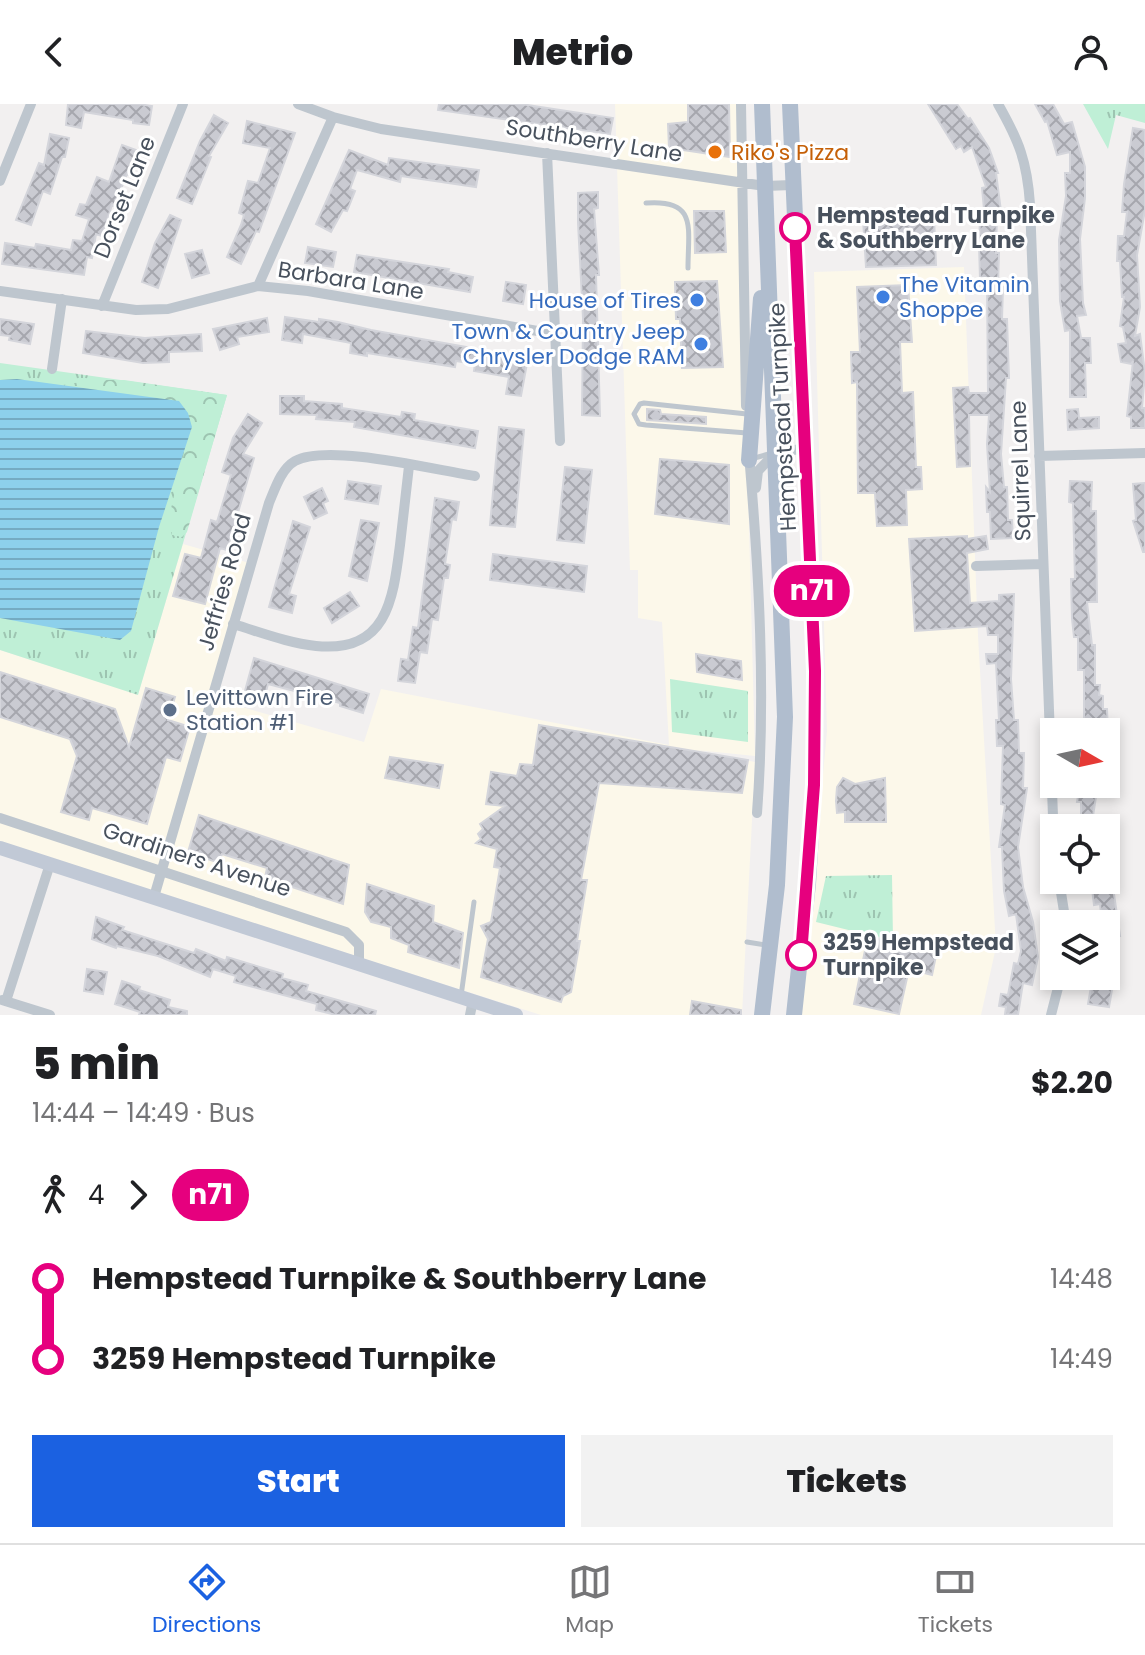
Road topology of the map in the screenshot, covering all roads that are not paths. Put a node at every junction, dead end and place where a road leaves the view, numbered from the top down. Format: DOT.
graph roads {
  1 [pos="31,104"];
  2 [pos="183,104"];
  3 [pos="298,104"];
  4 [pos="741,104"];
  5 [pos="762,104"];
  6 [pos="790,104"];
  7 [pos="998,104"];
  8 [pos="333,117"];
  9 [pos="547,153"];
  10 [pos="0,181"];
  11 [pos="744,183"];
  12 [pos="792,185"];
  13 [pos="765,186"];
  14 [pos="646,203"];
  15 [pos="766,225"];
  16 [pos="688,268"];
  17 [pos="258,286"];
  18 [pos="0,291"];
  19 [pos="62,299"];
  20 [pos="102,306"];
  21 [pos="555,334"];
  22 [pos="52,369"];
  23 [pos="747,414"];
  24 [pos="747,433"];
  25 [pos="560,441"];
  26 [pos="807,449"];
  27 [pos="777,451"];
  28 [pos="1145,453"];
  29 [pos="1039,456"];
  30 [pos="749,460"];
  31 [pos="409,466"];
  32 [pos="475,476"];
  33 [pos="754,498"];
  34 [pos="1043,564"];
  35 [pos="976,566"];
  36 [pos="233,624"];
  37 [pos="757,813"];
  38 [pos="1053,814"];
  39 [pos="0,818"];
  40 [pos="0,848"];
  41 [pos="50,864"];
  42 [pos="161,871"];
  43 [pos="154,897"];
  44 [pos="474,902"];
  45 [pos="747,942"];
  46 [pos="770,946"];
  47 [pos="359,963"];
  48 [pos="1057,990"];
  49 [pos="3,1000"];
  50 [pos="468,1004"];
  51 [pos="50,1015"];
  52 [pos="516,1015"];
  53 [pos="762,1015"];
  54 [pos="794,1015"];
  55 [pos="1051,1015"];
  1 -- 10 [label="street"];
  2 -- 20 [label="street, Dorset Lane"];
  3 -- 8 [label="street, Southberry Lane"];
  4 -- 11 [label="street, Hempstead Turnpike"];
  5 -- 13 [label="main road, Hempstead Turnpike"];
  6 -- 12 [label="main road, Hempstead Turnpike"];
  7 -- 29 [label="street, Squirrel Lane"];
  8 -- 9 [label="street, Southberry Lane"];
  8 -- 17 [label="street"];
  9 -- 11 [label="street, Southberry Lane"];
  9 -- 21 [label="street"];
  11 -- 13 [label="street, Southberry Lane"];
  11 -- 23 [label="street, Hempstead Turnpike"];
  12 -- 13 [label="street, Southberry Lane"];
  12 -- 26 [label="main road, Hempstead Turnpike"];
  13 -- 15 [label="main road, Hempstead Turnpike"];
  14 -- 16 [label="lane"];
  15 -- 27 [label="main road, Hempstead Turnpike"];
  15 -- 30 [label="main road"];
  17 -- 20 [label="street, Barbara Lane"];
  17 -- 21 [label="street, Barbara Lane"];
  18 -- 19 [label="street, Barbara Lane"];
  19 -- 20 [label="street, Barbara Lane"];
  19 -- 22 [label="street"];
  21 -- 25 [label="street"];
  23 -- 24 [label="street, Hempstead Turnpike"];
  23 -- 24 [label="lane"];
  24 -- 30 [label="street, Hempstead Turnpike"];
  26 -- 27 [label="street"];
  26 -- 54 [label="main road, Hempstead Turnpike"];
  27 -- 30 [label="lane"];
  27 -- 33 [label="street"];
  27 -- 46 [label="main road, Hempstead Turnpike"];
  28 -- 29 [label="street"];
  29 -- 34 [label="street, Squirrel Lane"];
  30 -- 33 [label="street, Hempstead Turnpike"];
  31 -- 32 [label="street, Jeffries Road"];
  31 -- 36 [label="street, Jeffries Road"];
  31 -- 36 [label="street"];
  33 -- 37 [label="street, Hempstead Turnpike"];
  34 -- 35 [label="street"];
  34 -- 38 [label="street, Squirrel Lane"];
  36 -- 42 [label="street, Jeffries Road"];
  39 -- 42 [label="street, Gardiners Avenue"];
  40 -- 41 [label="main road"];
  41 -- 43 [label="main road"];
  41 -- 49 [label="street"];
  42 -- 43 [label="street, Jeffries Road"];
  42 -- 47 [label="street, Gardiners Avenue"];
  43 -- 47 [label="main road"];
  44 -- 50 [label="lane"];
  45 -- 46 [label="lane"];
  46 -- 53 [label="main road, Hempstead Turnpike"];
  47 -- 50 [label="main road"];
  48 -- 55 [label="street"];
  49 -- 51 [label="street"];
  50 -- 52 [label="main road"];
}
